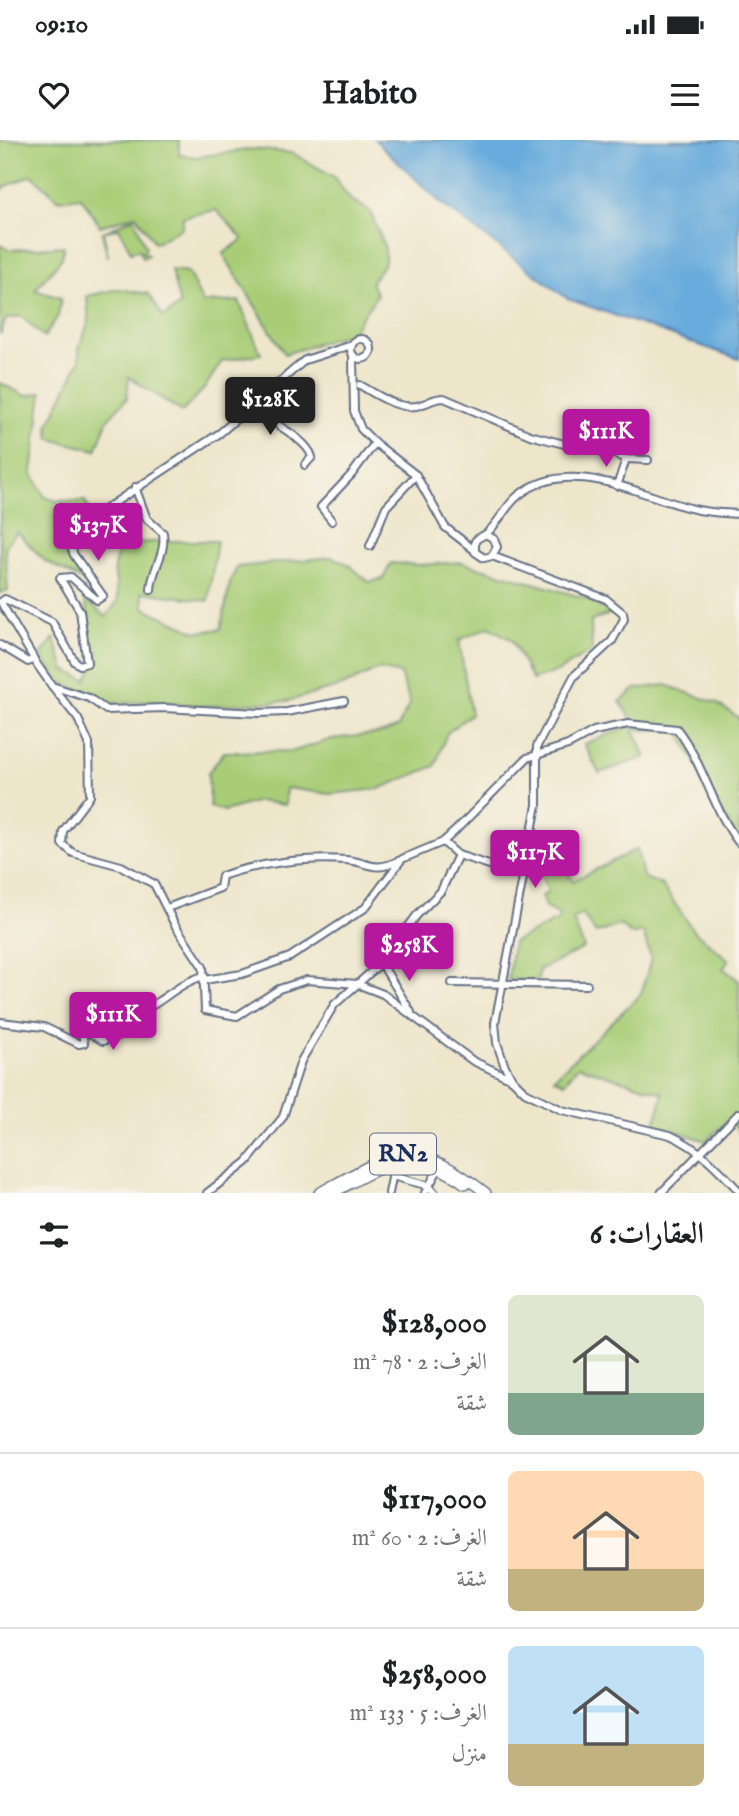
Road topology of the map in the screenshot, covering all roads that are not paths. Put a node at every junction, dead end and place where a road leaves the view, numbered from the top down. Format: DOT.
graph roads {
  1 [pos="352,345"];
  2 [pos="324,353"];
  3 [pos="353,355"];
  4 [pos="364,358"];
  5 [pos="355,378"];
  6 [pos="360,385"];
  7 [pos="252,408"];
  8 [pos="374,443"];
  9 [pos="626,459"];
  10 [pos="648,460"];
  11 [pos="305,466"];
  12 [pos="416,475"];
  13 [pos="617,486"];
  14 [pos="135,487"];
  15 [pos="739,514"];
  16 [pos="498,520"];
  17 [pos="332,521"];
  18 [pos="486,535"];
  19 [pos="456,538"];
  20 [pos="476,539"];
  21 [pos="496,543"];
  22 [pos="370,546"];
  23 [pos="475,551"];
  24 [pos="492,556"];
  25 [pos="512,565"];
  26 [pos="151,590"];
  27 [pos="0,645"];
  28 [pos="34,660"];
  29 [pos="52,686"];
  30 [pos="344,701"];
  31 [pos="536,755"];
  32 [pos="443,842"];
  33 [pos="739,843"];
  34 [pos="458,855"];
  35 [pos="402,859"];
  36 [pos="524,876"];
  37 [pos="167,908"];
  38 [pos="381,963"];
  39 [pos="204,978"];
  40 [pos="452,983"];
  41 [pos="357,984"];
  42 [pos="502,984"];
  43 [pos="587,985"];
  44 [pos="414,1017"];
  45 [pos="0,1022"];
  46 [pos="512,1079"];
  47 [pos="739,1113"];
  48 [pos="701,1152"];
  49 [pos="395,1161"];
  50 [pos="439,1168"];
  51 [pos="392,1176"];
  52 [pos="427,1190"];
  53 [pos="739,1191"];
  54 [pos="207,1193"];
  55 [pos="319,1193"];
  56 [pos="333,1193"];
  57 [pos="389,1193"];
  58 [pos="435,1193"];
  59 [pos="477,1193"];
  60 [pos="486,1193"];
  61 [pos="661,1193"];
  1 -- 2 [label="street"];
  1 -- 3 [label="street"];
  1 -- 4 [label="street"];
  2 -- 3 [label="street"];
  2 -- 7 [label="street"];
  3 -- 4 [label="street"];
  3 -- 5 [label="street"];
  4 -- 5 [label="street"];
  5 -- 8 [label="street"];
  6 -- 9 [label="street"];
  7 -- 11 [label="street"];
  7 -- 14 [label="street"];
  8 -- 12 [label="street"];
  8 -- 17 [label="street"];
  9 -- 10 [label="street"];
  9 -- 13 [label="street"];
  12 -- 19 [label="street"];
  12 -- 22 [label="street"];
  13 -- 15 [label="street"];
  13 -- 16 [label="street"];
  14 -- 26 [label="street"];
  14 -- 28 [label="street"];
  16 -- 18 [label="street"];
  16 -- 21 [label="street"];
  18 -- 20 [label="street"];
  18 -- 21 [label="street"];
  19 -- 20 [label="street"];
  19 -- 23 [label="street"];
  20 -- 23 [label="street"];
  21 -- 24 [label="street"];
  21 -- 25 [label="street"];
  23 -- 24 [label="street"];
  24 -- 25 [label="street"];
  25 -- 31 [label="street"];
  27 -- 28 [label="street"];
  28 -- 29 [label="street"];
  29 -- 30 [label="street"];
  29 -- 37 [label="street"];
  31 -- 32 [label="street"];
  31 -- 33 [label="street"];
  31 -- 36 [label="street"];
  32 -- 34 [label="street"];
  32 -- 35 [label="street"];
  34 -- 36 [label="street"];
  34 -- 38 [label="street"];
  35 -- 37 [label="street"];
  35 -- 39 [label="street"];
  36 -- 42 [label="street"];
  37 -- 39 [label="street"];
  38 -- 41 [label="street"];
  38 -- 44 [label="street"];
  39 -- 41 [label="street"];
  39 -- 45 [label="street"];
  40 -- 42 [label="street"];
  41 -- 44 [label="street"];
  41 -- 54 [label="street"];
  42 -- 43 [label="street"];
  42 -- 46 [label="street"];
  44 -- 46 [label="street"];
  46 -- 48 [label="street"];
  47 -- 48 [label="street"];
  48 -- 53 [label="street"];
  48 -- 61 [label="street"];
  49 -- 50 [label="highway, RN2"];
  49 -- 51 [label="street"];
  49 -- 56 [label="highway, RN2"];
  50 -- 52 [label="street"];
  50 -- 59 [label="highway, RN2"];
  51 -- 52 [label="street"];
  51 -- 57 [label="street"];
  52 -- 58 [label="street"];
  55 -- 60 [label="highway, RN2"];
}
